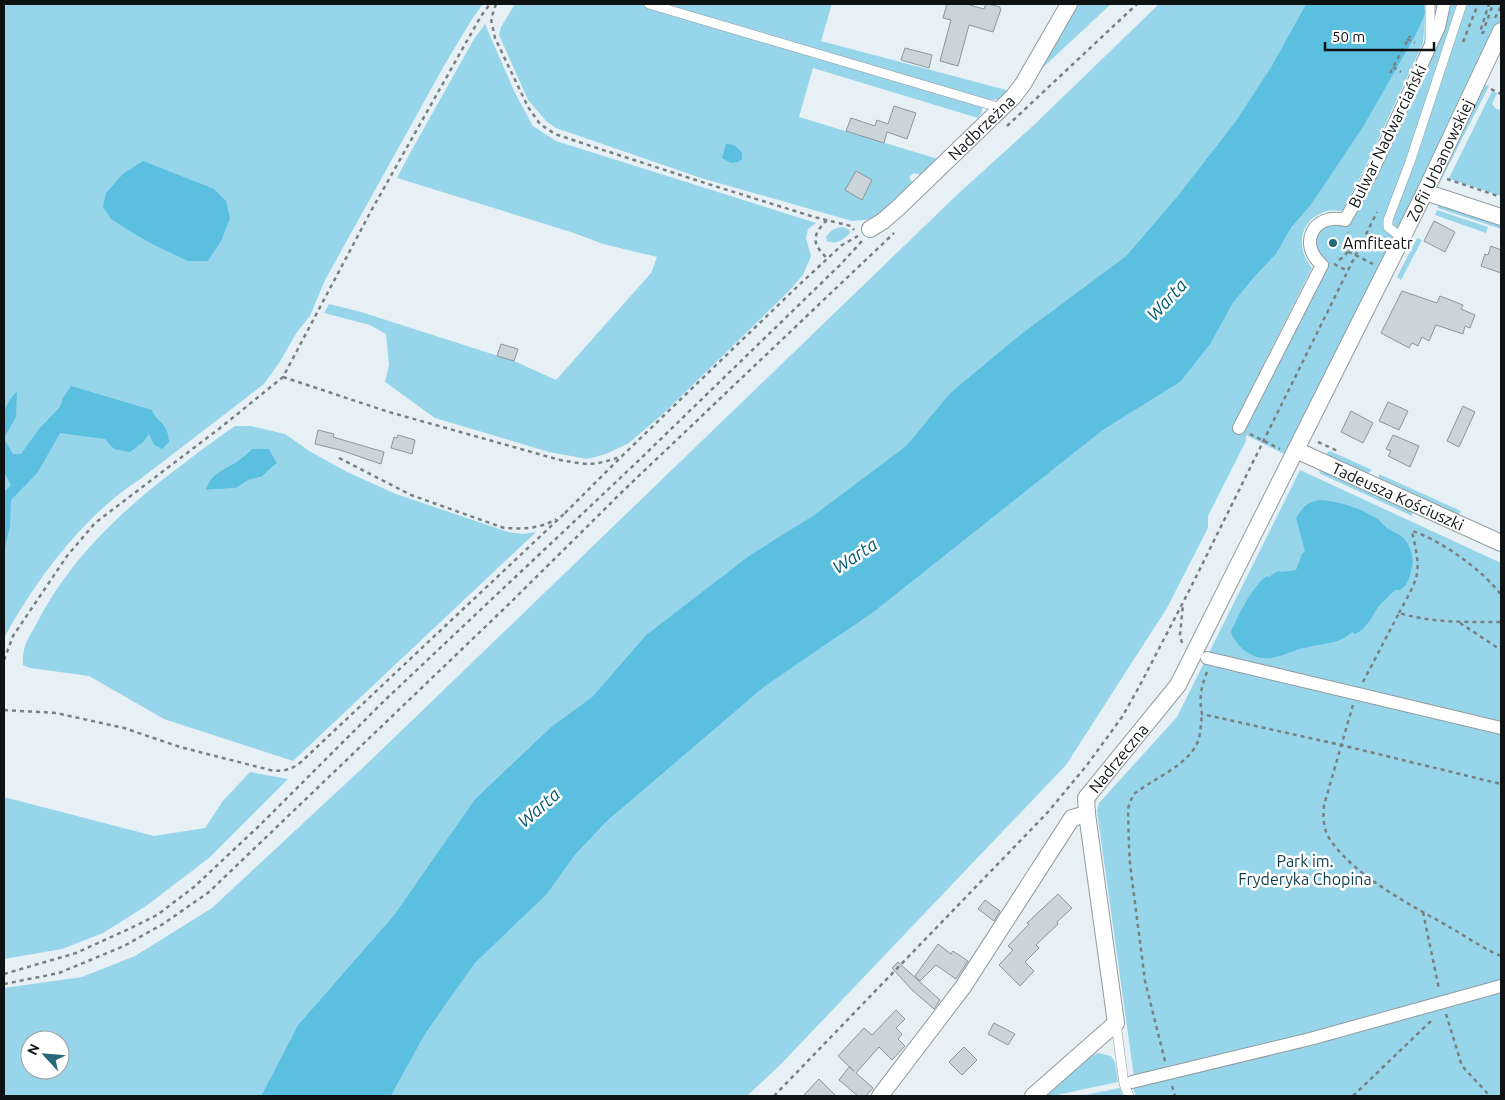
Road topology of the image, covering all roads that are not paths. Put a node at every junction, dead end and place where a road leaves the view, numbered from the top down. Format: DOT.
graph roads {
  1 [pos="649,4"];
  2 [pos="1069,4"];
  3 [pos="1430,4"];
  4 [pos="1444,4"];
  5 [pos="1462,4"];
  6 [pos="1501,31"];
  7 [pos="1429,47"];
  8 [pos="1001,108"];
  9 [pos="1425,192"];
  10 [pos="1501,217"];
  11 [pos="863,233"];
  12 [pos="1402,238"];
  13 [pos="1238,428"];
  14 [pos="1296,450"];
  15 [pos="1501,543"];
  16 [pos="1210,659"];
  17 [pos="1501,728"];
  18 [pos="1086,814"];
  19 [pos="1501,986"];
  20 [pos="1116,1023"];
  21 [pos="1132,1082"];
  22 [pos="880,1096"];
  23 [pos="1033,1096"];
  24 [pos="1129,1096"];
  1 -- 8 [label="lane"];
  2 -- 8 [label="street, Nadbrzeżna"];
  3 -- 7 [label="lane"];
  4 -- 7 [label="street, Bulwar Nadwarciański"];
  5 -- 12 [label="lane"];
  6 -- 9 [label="street, Zofii Urbanowskiej"];
  7 -- 13 [label="street, Bulwar Nadwarciański"];
  8 -- 11 [label="street, Nadbrzeżna"];
  9 -- 10 [label="street"];
  9 -- 12 [label="street, Zofii Urbanowskiej"];
  12 -- 14 [label="street, Zofii Urbanowskiej"];
  14 -- 15 [label="street, Tadeusza Kościuszki"];
  14 -- 18 [label="street, Nadrzeczna"];
  16 -- 17 [label="street"];
  18 -- 20 [label="street, Nadrzeczna"];
  18 -- 22 [label="street"];
  19 -- 21 [label="street"];
  20 -- 23 [label="street"];
  20 -- 24 [label="lane"];
}
